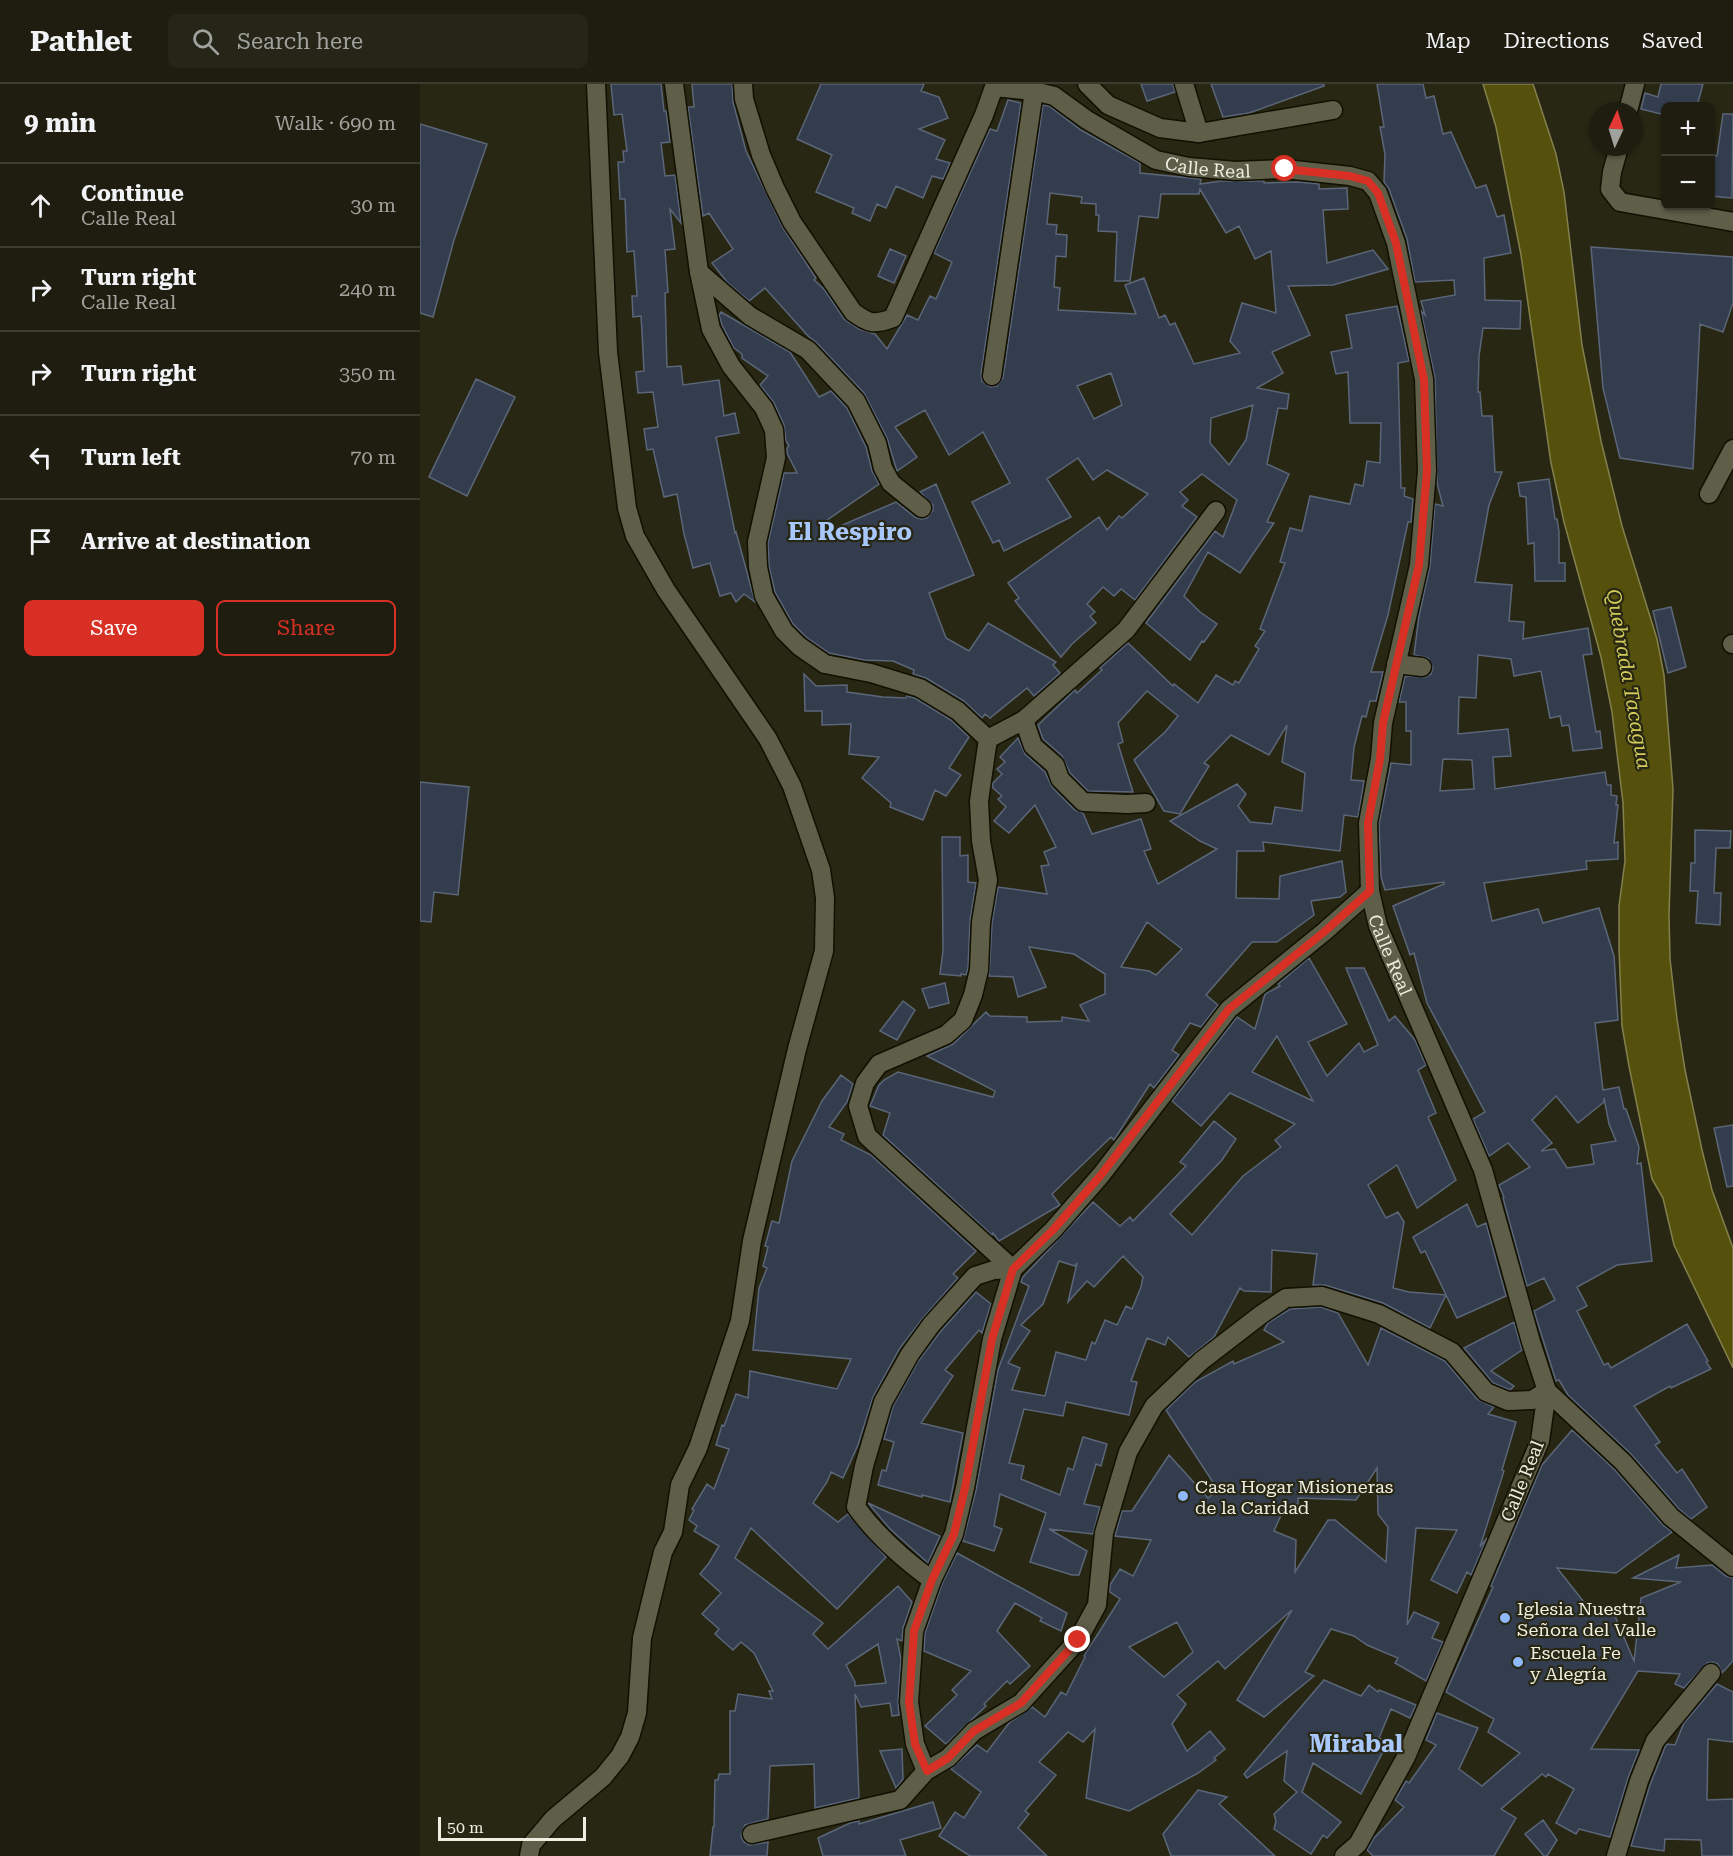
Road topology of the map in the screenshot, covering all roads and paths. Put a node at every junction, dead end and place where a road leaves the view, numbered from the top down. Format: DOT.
graph roads {
  1 [pos="596,84"];
  2 [pos="674,84"];
  3 [pos="743,84"];
  4 [pos="1088,84"];
  5 [pos="1184,84"];
  6 [pos="1635,84"];
  7 [pos="990,85"];
  8 [pos="1033,87"];
  9 [pos="1630,102"];
  10 [pos="1333,110"];
  11 [pos="1199,133"];
  12 [pos="1616,156"];
  13 [pos="1733,222"];
  14 [pos="699,272"];
  15 [pos="992,376"];
  16 [pos="1733,449"];
  17 [pos="1709,494"];
  18 [pos="922,508"];
  19 [pos="1216,512"];
  20 [pos="1396,664"];
  21 [pos="1422,667"];
  22 [pos="1024,720"];
  23 [pos="988,739"];
  24 [pos="1146,803"];
  25 [pos="1370,891"];
  26 [pos="1013,1269"];
  27 [pos="1547,1391"];
  28 [pos="1733,1567"];
  29 [pos="932,1580"];
  30 [pos="1711,1673"];
  31 [pos="927,1771"];
  32 [pos="752,1834"];
  33 [pos="530,1856"];
  34 [pos="1344,1856"];
  35 [pos="1616,1856"];
  1 -- 33 [label="street"];
  2 -- 14 [label="street"];
  3 -- 7 [label="street"];
  4 -- 11 [label="street"];
  5 -- 11 [label="street"];
  6 -- 9 [label="street"];
  7 -- 8 [label="street, Calle Real"];
  8 -- 15 [label="street"];
  8 -- 20 [label="street, Calle Real"];
  10 -- 11 [label="street"];
  12 -- 13 [label="street"];
  14 -- 18 [label="street"];
  14 -- 23 [label="street"];
  16 -- 17 [label="street"];
  19 -- 22 [label="street"];
  20 -- 21 [label="street"];
  20 -- 25 [label="street, Calle Real"];
  22 -- 23 [label="street"];
  22 -- 24 [label="street"];
  23 -- 26 [label="street"];
  25 -- 26 [label="street"];
  25 -- 27 [label="street, Calle Real"];
  26 -- 29 [label="street"];
  26 -- 29 [label="street"];
  27 -- 28 [label="street"];
  27 -- 31 [label="street"];
  27 -- 34 [label="street, Calle Real"];
  29 -- 31 [label="street"];
  30 -- 35 [label="street"];
  31 -- 32 [label="street"];
}
